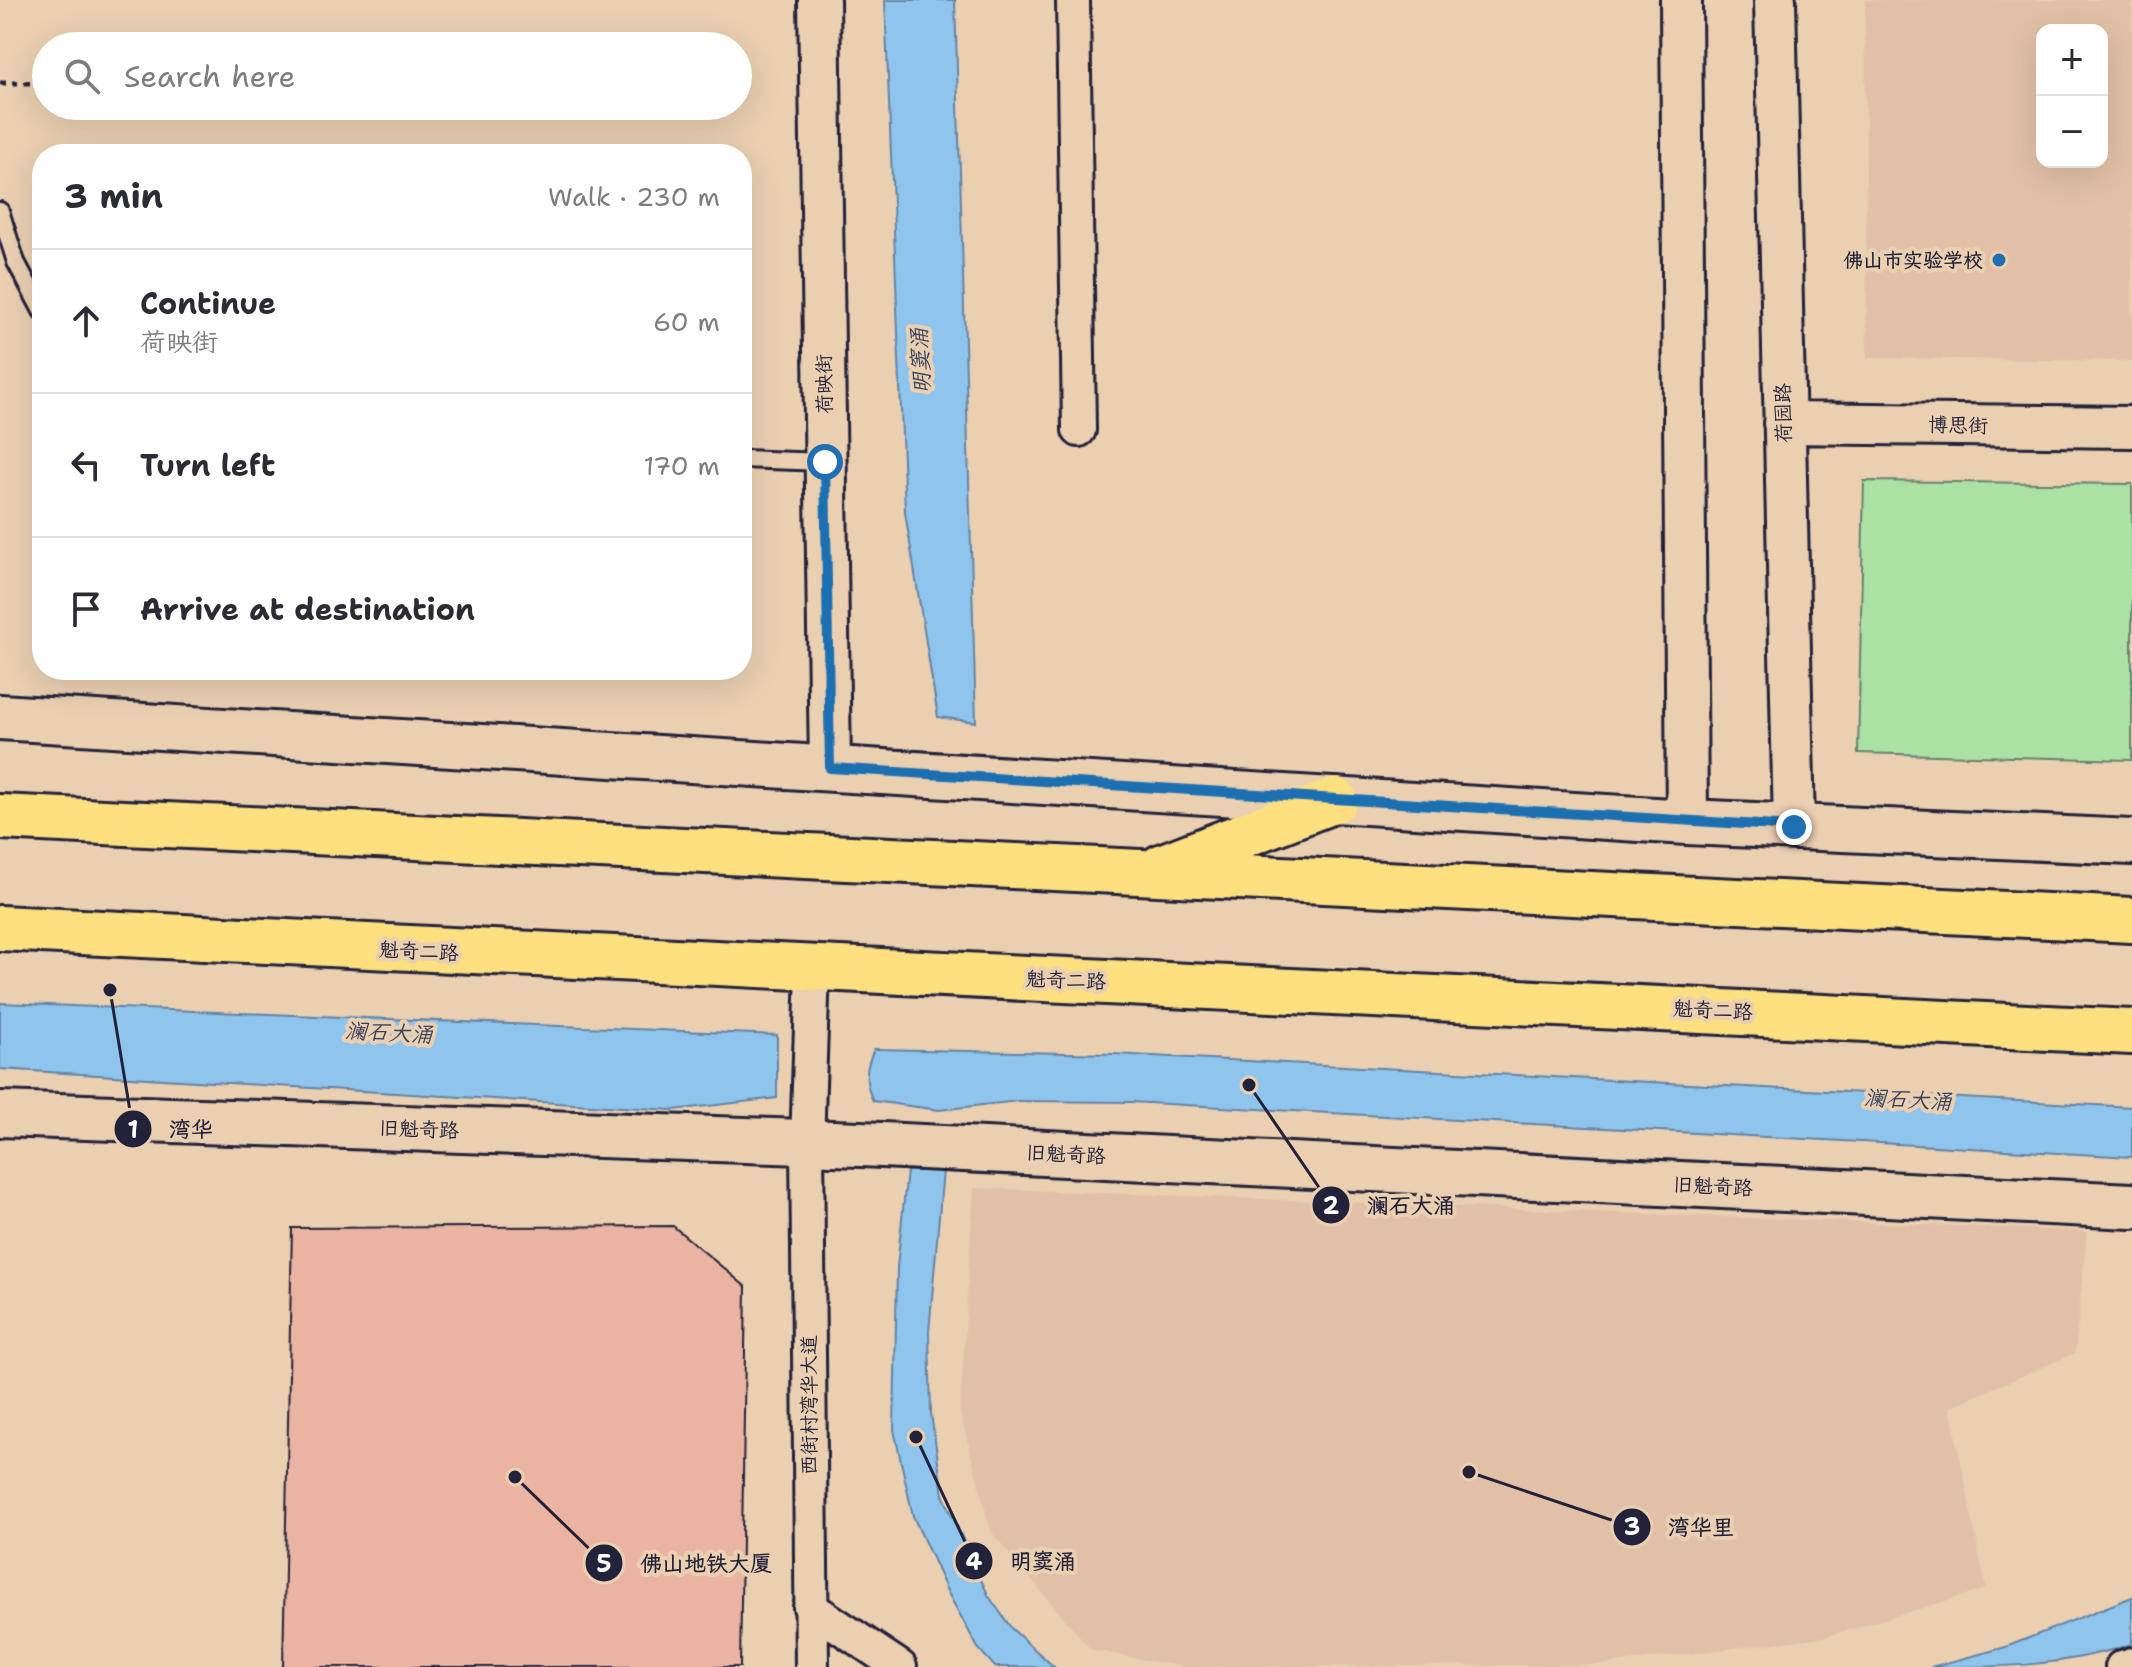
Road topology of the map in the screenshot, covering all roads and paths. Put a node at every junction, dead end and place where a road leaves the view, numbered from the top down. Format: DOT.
graph roads {
  1 [pos="819,0"];
  2 [pos="1073,0"];
  3 [pos="1681,0"];
  4 [pos="1775,0"];
  5 [pos="0,83"];
  6 [pos="32,83"];
  7 [pos="0,211"];
  8 [pos="32,292"];
  9 [pos="1784,423"];
  10 [pos="2132,427"];
  11 [pos="1079,430"];
  12 [pos="752,459"];
  13 [pos="825,462"];
  14 [pos="0,717"];
  15 [pos="830,768"];
  16 [pos="1335,800"];
  17 [pos="0,802"];
  18 [pos="0,817"];
  19 [pos="1687,822"];
  20 [pos="115,823"];
  21 [pos="1794,827"];
  22 [pos="2132,842"];
  23 [pos="1148,872"];
  24 [pos="2132,920"];
  25 [pos="0,928"];
  26 [pos="813,970"];
  27 [pos="2132,1032"];
  28 [pos="0,1114"];
  29 [pos="807,1143"];
  30 [pos="2132,1206"];
  31 [pos="810,1607"];
  32 [pos="2132,1664"];
  33 [pos="812,1667"];
  34 [pos="900,1667"];
  35 [pos="2122,1667"];
  1 -- 13 [label="street, 荷映街"];
  2 -- 11 [label="street"];
  3 -- 19 [label="street"];
  4 -- 9 [label="street, 荷园路"];
  5 -- 6 [label="path"];
  7 -- 8 [label="lane"];
  9 -- 10 [label="street, 博思街"];
  9 -- 21 [label="street, 荷园路"];
  12 -- 13 [label="lane"];
  13 -- 15 [label="street, 荷映街"];
  14 -- 15 [label="main road"];
  15 -- 16 [label="main road"];
  16 -- 19 [label="main road"];
  16 -- 23 [label="highway"];
  17 -- 20 [label="highway"];
  18 -- 20 [label="highway"];
  19 -- 21 [label="main road"];
  20 -- 23 [label="highway"];
  21 -- 22 [label="main road"];
  23 -- 24 [label="highway"];
  25 -- 26 [label="highway, 魁奇二路"];
  26 -- 27 [label="highway, 魁奇二路"];
  26 -- 29 [label="street, 西街村湾华大道"];
  28 -- 29 [label="main road, 旧魁奇路"];
  29 -- 30 [label="main road, 旧魁奇路"];
  29 -- 31 [label="street, 西街村湾华大道"];
  31 -- 33 [label="street, 西街村湾华大道"];
  31 -- 34 [label="street"];
  32 -- 35 [label="street"];
}
